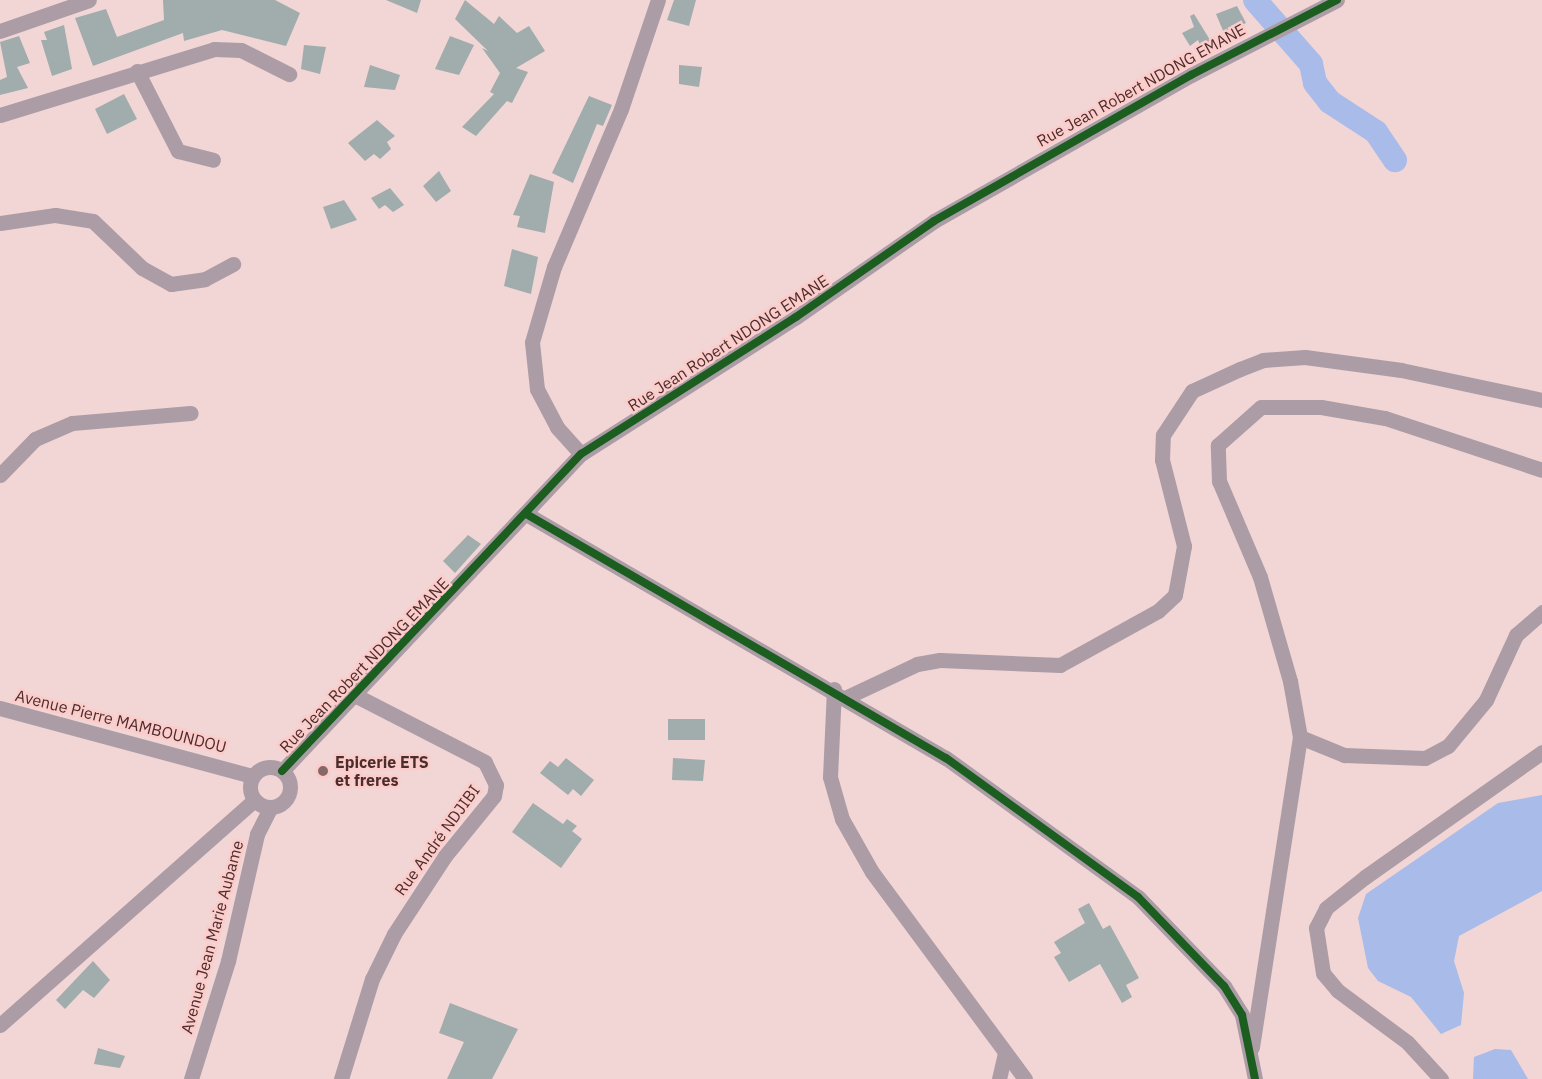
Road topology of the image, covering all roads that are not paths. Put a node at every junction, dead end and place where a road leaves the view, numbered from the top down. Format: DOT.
graph roads {
  1 [pos="89,0"];
  2 [pos="658,0"];
  3 [pos="1337,0"];
  4 [pos="0,31"];
  5 [pos="137,71"];
  6 [pos="289,74"];
  7 [pos="0,115"];
  8 [pos="213,160"];
  9 [pos="0,223"];
  10 [pos="233,264"];
  11 [pos="1542,400"];
  12 [pos="191,413"];
  13 [pos="581,454"];
  14 [pos="1542,470"];
  15 [pos="0,475"];
  16 [pos="528,515"];
  17 [pos="1542,612"];
  18 [pos="834,689"];
  19 [pos="351,693"];
  20 [pos="847,697"];
  21 [pos="0,708"];
  22 [pos="1300,737"];
  23 [pos="1542,752"];
  24 [pos="282,771"];
  25 [pos="252,776"];
  26 [pos="254,800"];
  27 [pos="271,807"];
  28 [pos="0,1026"];
  29 [pos="1252,1047"];
  30 [pos="1005,1053"];
  31 [pos="191,1079"];
  32 [pos="341,1079"];
  33 [pos="999,1079"];
  34 [pos="1025,1079"];
  35 [pos="1255,1079"];
  36 [pos="1441,1079"];
  1 -- 4 [label="street"];
  2 -- 13 [label="street"];
  3 -- 13 [label="street, Rue Jean Robert NDONG EMANE"];
  5 -- 6 [label="street"];
  5 -- 7 [label="street"];
  5 -- 8 [label="street"];
  9 -- 10 [label="street"];
  11 -- 20 [label="street"];
  12 -- 15 [label="street"];
  13 -- 16 [label="street, Rue Jean Robert NDONG EMANE"];
  14 -- 22 [label="street"];
  16 -- 18 [label="street"];
  16 -- 19 [label="street, Rue Jean Robert NDONG EMANE"];
  17 -- 22 [label="street"];
  18 -- 20 [label="street"];
  18 -- 30 [label="street"];
  19 -- 24 [label="street, Rue Jean Robert NDONG EMANE"];
  19 -- 32 [label="street, Rue André NDJIBI"];
  20 -- 29 [label="street"];
  21 -- 25 [label="street, Avenue Pierre MAMBOUNDOU"];
  22 -- 29 [label="street"];
  23 -- 36 [label="street"];
  24 -- 25 [label="street"];
  24 -- 27 [label="street"];
  25 -- 26 [label="street"];
  26 -- 27 [label="street"];
  26 -- 28 [label="street"];
  27 -- 31 [label="street, Avenue Jean Marie Aubame"];
  29 -- 35 [label="street"];
  30 -- 33 [label="street"];
  30 -- 34 [label="street"];
}
